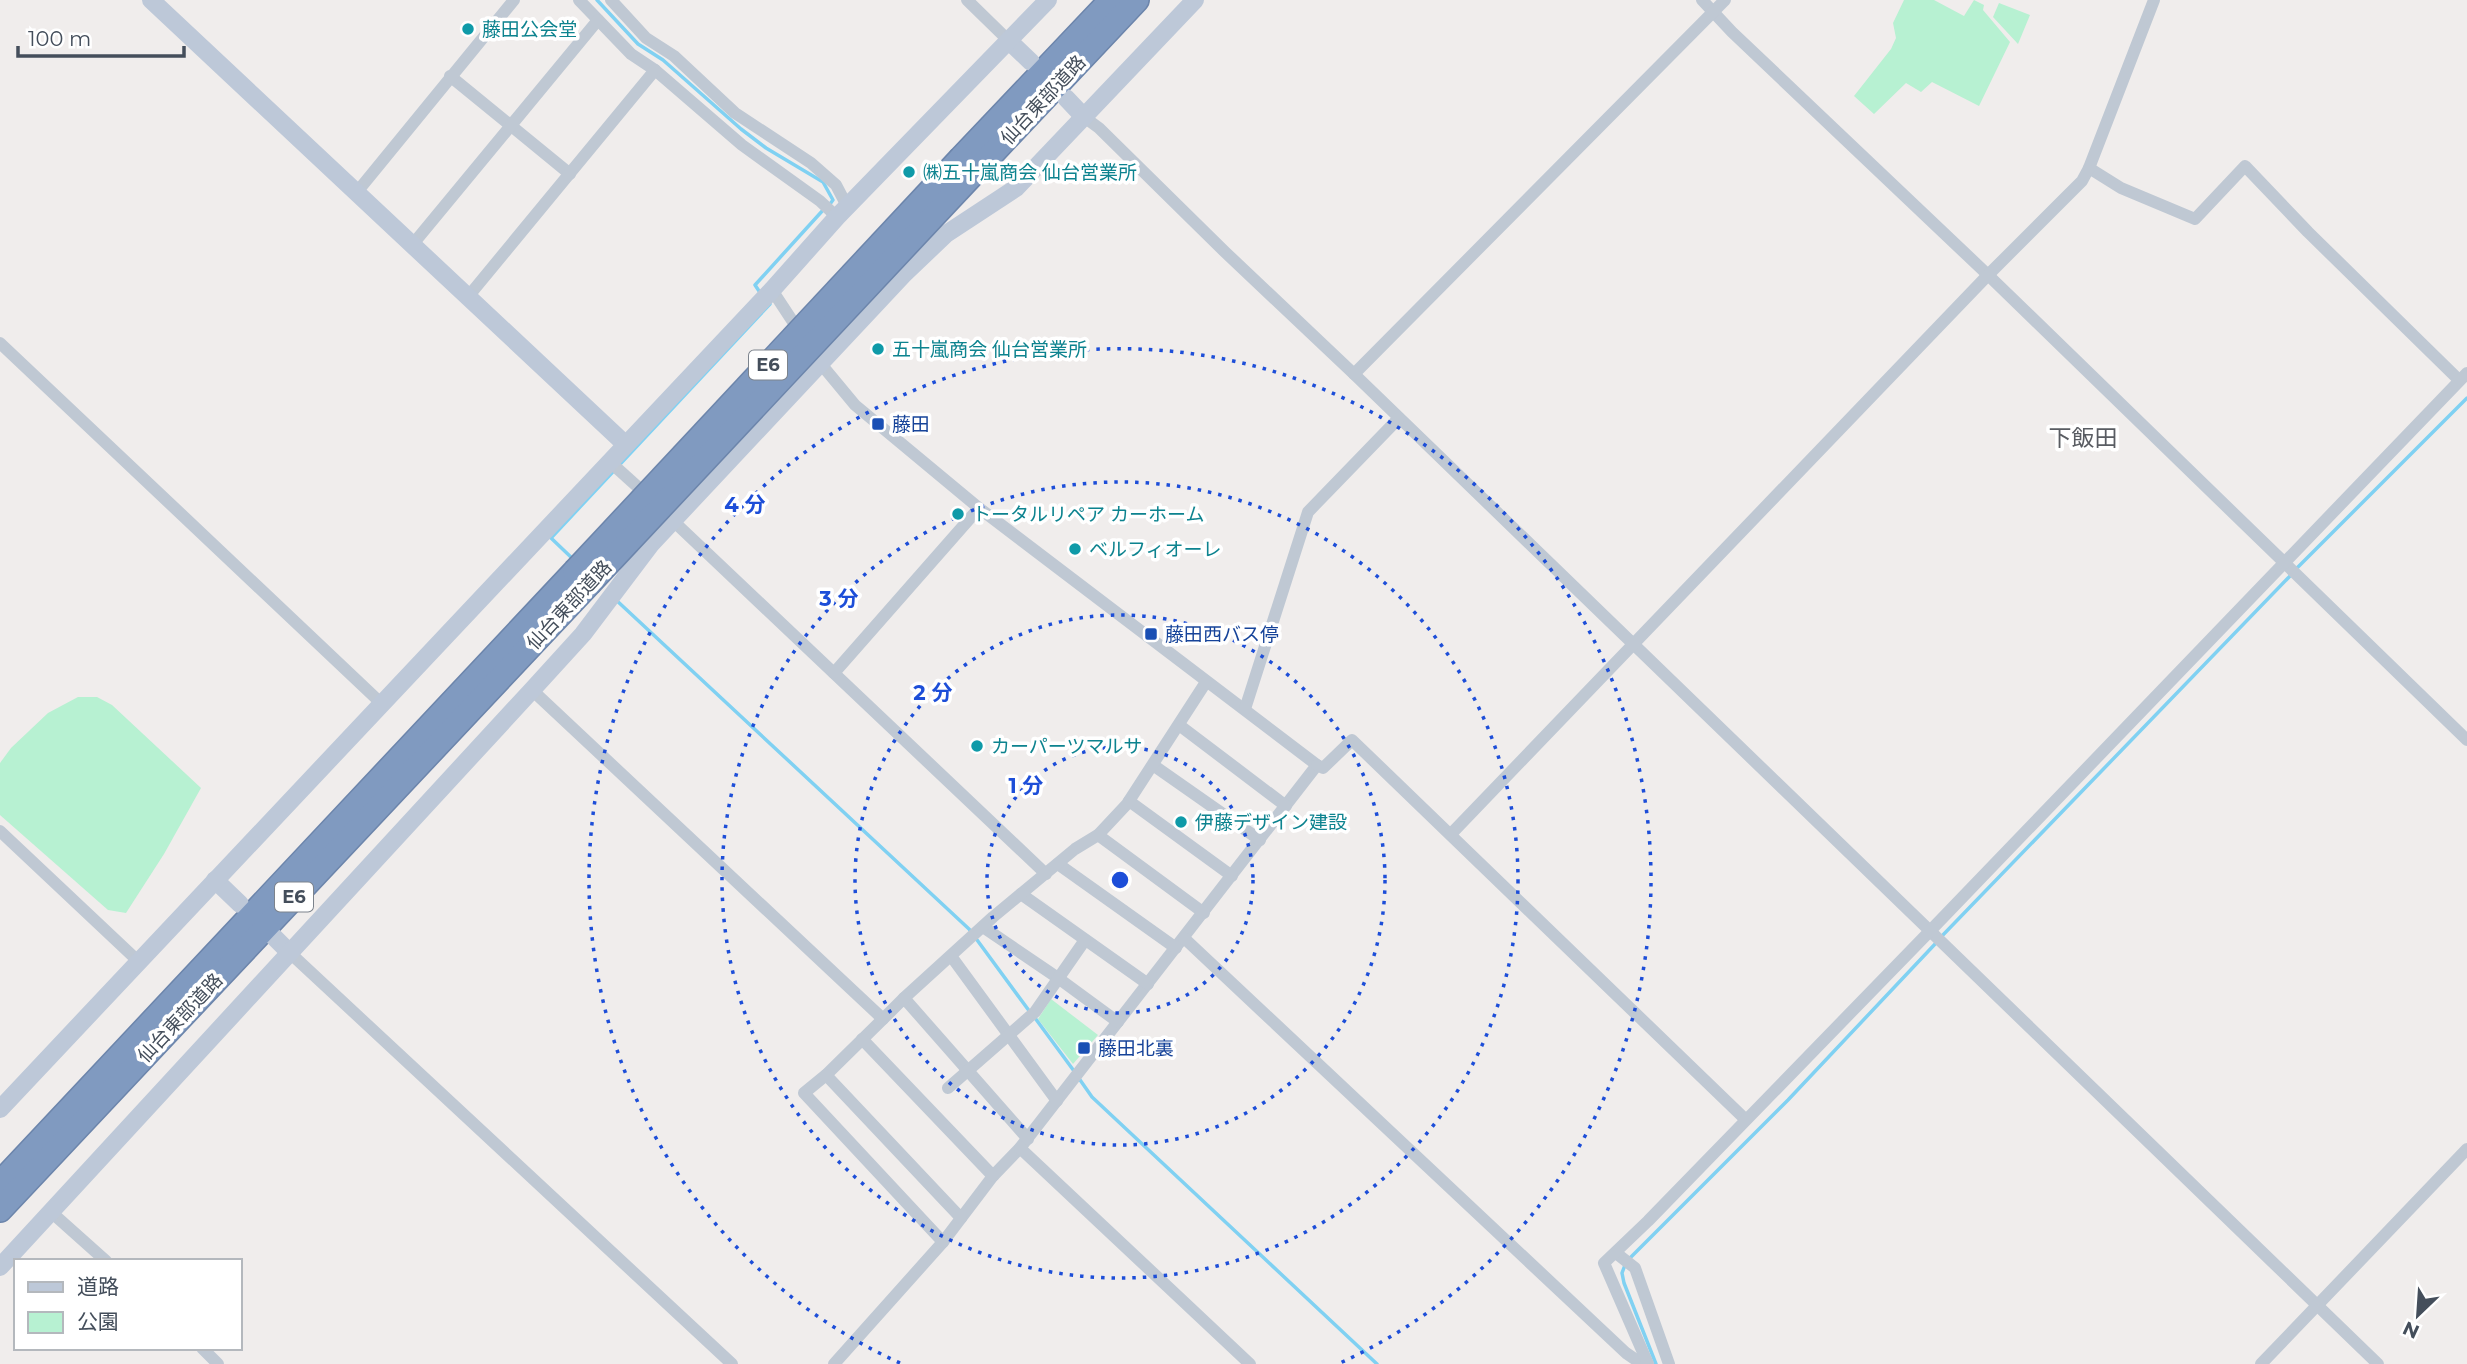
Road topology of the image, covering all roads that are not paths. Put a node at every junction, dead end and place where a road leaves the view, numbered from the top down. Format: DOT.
graph roads {
  1 [pos="151,0"];
  2 [pos="514,0"];
  3 [pos="579,0"];
  4 [pos="611,0"];
  5 [pos="967,0"];
  6 [pos="1048,0"];
  7 [pos="1111,0"];
  8 [pos="1137,0"];
  9 [pos="1195,0"];
  10 [pos="1702,0"];
  11 [pos="1726,0"];
  12 [pos="2154,0"];
  13 [pos="1714,12"];
  14 [pos="598,20"];
  15 [pos="1009,41"];
  16 [pos="1031,62"];
  17 [pos="655,70"];
  18 [pos="450,76"];
  19 [pos="1066,98"];
  20 [pos="1084,117"];
  21 [pos="511,124"];
  22 [pos="968,165"];
  23 [pos="2089,167"];
  24 [pos="570,174"];
  25 [pos="357,192"];
  26 [pos="839,212"];
  27 [pos="413,244"];
  28 [pos="1988,275"];
  29 [pos="772,289"];
  30 [pos="467,298"];
  31 [pos="0,343"];
  32 [pos="819,363"];
  33 [pos="1354,373"];
  34 [pos="2463,376"];
  35 [pos="1399,418"];
  36 [pos="625,444"];
  37 [pos="616,466"];
  38 [pos="979,508"];
  39 [pos="673,520"];
  40 [pos="2286,565"];
  41 [pos="582,577"];
  42 [pos="1633,644"];
  43 [pos="834,673"];
  44 [pos="1206,682"];
  45 [pos="533,690"];
  46 [pos="382,704"];
  47 [pos="1245,709"];
  48 [pos="1179,725"];
  49 [pos="2467,740"];
  50 [pos="1153,765"];
  51 [pos="1317,765"];
  52 [pos="1129,801"];
  53 [pos="1286,806"];
  54 [pos="0,831"];
  55 [pos="1451,834"];
  56 [pos="1098,835"];
  57 [pos="1260,840"];
  58 [pos="1058,864"];
  59 [pos="1046,874"];
  60 [pos="1232,876"];
  61 [pos="215,880"];
  62 [pos="1021,894"];
  63 [pos="240,904"];
  64 [pos="1204,913"];
  65 [pos="976,933"];
  66 [pos="273,936"];
  67 [pos="1935,936"];
  68 [pos="1085,940"];
  69 [pos="1180,943"];
  70 [pos="289,952"];
  71 [pos="951,956"];
  72 [pos="138,961"];
  73 [pos="1058,978"];
  74 [pos="1148,984"];
  75 [pos="904,998"];
  76 [pos="883,1019"];
  77 [pos="1118,1023"];
  78 [pos="1009,1035"];
  79 [pos="862,1039"];
  80 [pos="968,1071"];
  81 [pos="826,1075"];
  82 [pos="948,1088"];
  83 [pos="1057,1101"];
  84 [pos="0,1109"];
  85 [pos="1745,1119"];
  86 [pos="1024,1143"];
  87 [pos="2467,1149"];
  88 [pos="993,1177"];
  89 [pos="0,1183"];
  90 [pos="0,1210"];
  91 [pos="51,1211"];
  92 [pos="961,1218"];
  93 [pos="943,1242"];
  94 [pos="1618,1255"];
  95 [pos="104,1259"];
  96 [pos="0,1267"];
  97 [pos="2317,1306"];
  98 [pos="204,1350"];
  99 [pos="218,1364"];
  100 [pos="733,1364"];
  101 [pos="834,1364"];
  102 [pos="1250,1364"];
  103 [pos="1642,1364"];
  104 [pos="1648,1364"];
  105 [pos="1669,1364"];
  106 [pos="2261,1364"];
  107 [pos="2378,1364"];
  1 -- 25 [label="street"];
  2 -- 18 [label="street"];
  3 -- 14 [label="street"];
  4 -- 26 [label="street"];
  5 -- 15 [label="street"];
  6 -- 15 [label="street"];
  7 -- 22 [label="highway, 仙台東部道路 / E6"];
  8 -- 22 [label="highway, 仙台東部道路 / E6"];
  9 -- 20 [label="street"];
  10 -- 13 [label="street"];
  11 -- 13 [label="street"];
  12 -- 23 [label="street"];
  13 -- 28 [label="street"];
  13 -- 33 [label="street"];
  14 -- 17 [label="street"];
  14 -- 21 [label="street"];
  15 -- 16 [label="street"];
  15 -- 26 [label="street"];
  17 -- 24 [label="street"];
  17 -- 26 [label="street"];
  18 -- 21 [label="street"];
  18 -- 25 [label="street"];
  19 -- 20 [label="street"];
  20 -- 32 [label="street"];
  20 -- 33 [label="street"];
  21 -- 24 [label="street"];
  21 -- 27 [label="street"];
  22 -- 41 [label="highway, 仙台東部道路 / E6, bridge"];
  23 -- 28 [label="street"];
  23 -- 34 [label="street"];
  24 -- 30 [label="street"];
  25 -- 27 [label="street"];
  26 -- 29 [label="street"];
  27 -- 30 [label="street"];
  28 -- 40 [label="street"];
  28 -- 42 [label="street"];
  29 -- 32 [label="street"];
  29 -- 36 [label="street"];
  30 -- 36 [label="street"];
  31 -- 46 [label="street"];
  32 -- 38 [label="street"];
  32 -- 39 [label="street"];
  33 -- 35 [label="street"];
  34 -- 40 [label="street"];
  35 -- 42 [label="street"];
  35 -- 47 [label="street"];
  36 -- 37 [label="street"];
  37 -- 39 [label="street"];
  37 -- 46 [label="street"];
  38 -- 43 [label="street"];
  38 -- 44 [label="street"];
  39 -- 43 [label="street"];
  39 -- 45 [label="street"];
  40 -- 49 [label="street"];
  40 -- 67 [label="street"];
  41 -- 89 [label="highway, 仙台東部道路 / E6"];
  41 -- 90 [label="highway, 仙台東部道路 / E6"];
  42 -- 55 [label="street"];
  42 -- 67 [label="street"];
  43 -- 59 [label="street"];
  44 -- 47 [label="street"];
  44 -- 48 [label="street"];
  45 -- 70 [label="street"];
  45 -- 76 [label="street"];
  46 -- 61 [label="street"];
  47 -- 51 [label="street"];
  48 -- 50 [label="street"];
  48 -- 53 [label="street"];
  50 -- 52 [label="street"];
  50 -- 57 [label="street"];
  51 -- 53 [label="street"];
  51 -- 55 [label="street"];
  52 -- 56 [label="street"];
  52 -- 60 [label="street"];
  53 -- 57 [label="street"];
  54 -- 72 [label="street"];
  55 -- 85 [label="street"];
  56 -- 58 [label="street"];
  56 -- 64 [label="street"];
  57 -- 60 [label="street"];
  58 -- 59 [label="street"];
  58 -- 69 [label="street"];
  59 -- 62 [label="street"];
  60 -- 64 [label="street"];
  61 -- 63 [label="street"];
  61 -- 72 [label="street"];
  62 -- 65 [label="street"];
  62 -- 68 [label="street"];
  64 -- 69 [label="street"];
  65 -- 71 [label="street"];
  65 -- 73 [label="street"];
  66 -- 70 [label="street"];
  67 -- 85 [label="street"];
  67 -- 97 [label="street"];
  68 -- 73 [label="street"];
  68 -- 74 [label="street"];
  69 -- 74 [label="street"];
  69 -- 103 [label="street"];
  70 -- 91 [label="street"];
  70 -- 100 [label="street"];
  71 -- 75 [label="street"];
  71 -- 78 [label="street"];
  72 -- 84 [label="street"];
  73 -- 77 [label="street"];
  73 -- 78 [label="street"];
  74 -- 77 [label="street"];
  75 -- 76 [label="street"];
  75 -- 80 [label="street"];
  76 -- 79 [label="street"];
  77 -- 83 [label="street"];
  78 -- 80 [label="street"];
  78 -- 83 [label="street"];
  79 -- 81 [label="street"];
  79 -- 88 [label="street"];
  80 -- 82 [label="street"];
  80 -- 86 [label="street"];
  81 -- 92 [label="street"];
  81 -- 93 [label="street"];
  83 -- 86 [label="street"];
  85 -- 94 [label="street"];
  86 -- 88 [label="street"];
  86 -- 102 [label="street"];
  87 -- 97 [label="street"];
  88 -- 92 [label="street"];
  91 -- 95 [label="street"];
  91 -- 96 [label="street"];
  92 -- 93 [label="street"];
  93 -- 101 [label="street"];
  94 -- 104 [label="street"];
  94 -- 105 [label="street"];
  97 -- 106 [label="street"];
  97 -- 107 [label="street"];
  98 -- 99 [label="street"];
}
